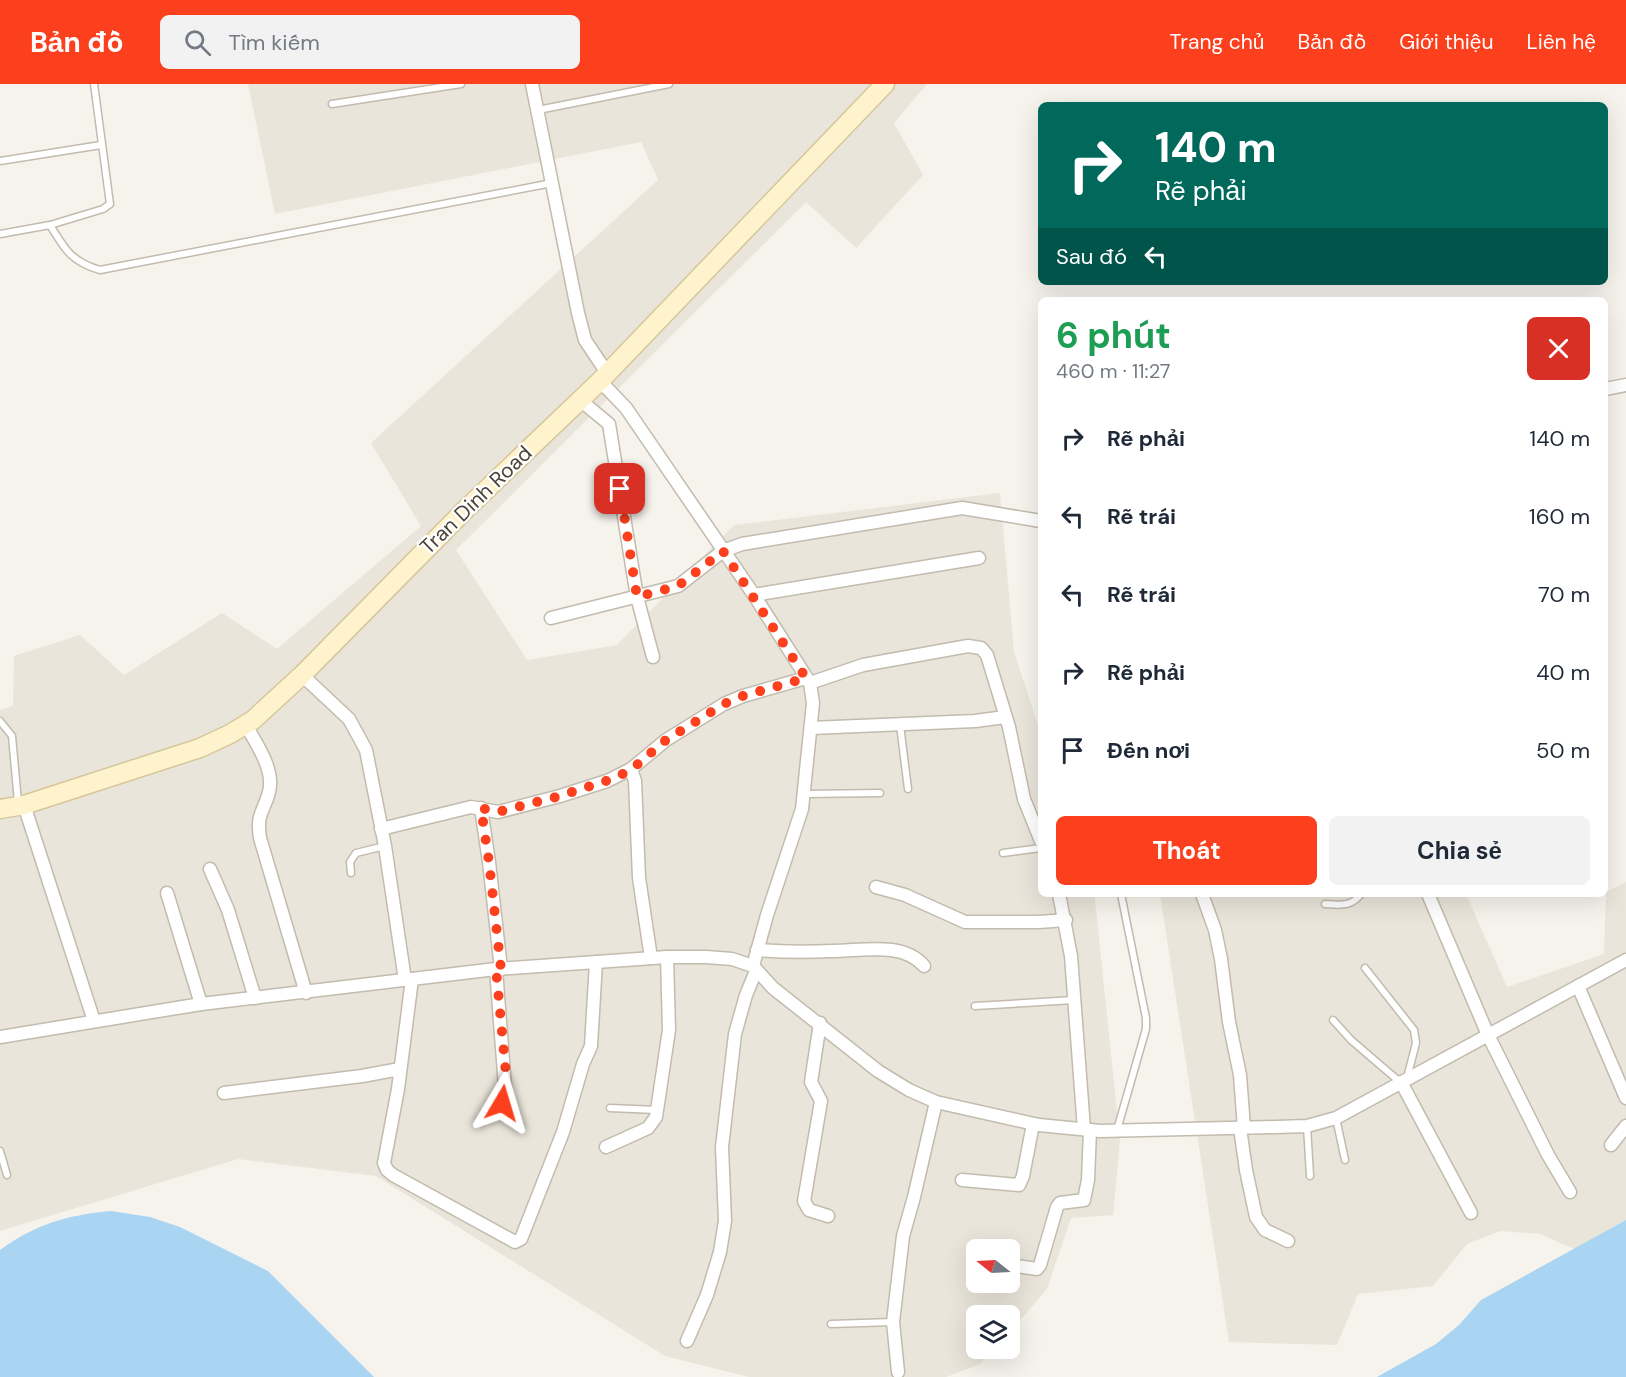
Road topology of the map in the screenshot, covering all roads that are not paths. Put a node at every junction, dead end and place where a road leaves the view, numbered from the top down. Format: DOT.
graph roads {
  1 [pos="94,84"];
  2 [pos="461,84"];
  3 [pos="532,84"];
  4 [pos="669,84"];
  5 [pos="885,84"];
  6 [pos="332,104"];
  7 [pos="538,110"];
  8 [pos="101,145"];
  9 [pos="0,160"];
  10 [pos="552,183"];
  11 [pos="50,225"];
  12 [pos="0,234"];
  13 [pos="604,377"];
  14 [pos="1626,385"];
  15 [pos="1608,388"];
  16 [pos="580,400"];
  17 [pos="1038,521"];
  18 [pos="723,551"];
  19 [pos="980,558"];
  20 [pos="754,595"];
  21 [pos="637,597"];
  22 [pos="551,618"];
  23 [pos="653,657"];
  24 [pos="302,675"];
  25 [pos="808,681"];
  26 [pos="1005,717"];
  27 [pos="0,721"];
  28 [pos="900,724"];
  29 [pos="246,725"];
  30 [pos="811,728"];
  31 [pos="632,769"];
  32 [pos="908,789"];
  33 [pos="880,793"];
  34 [pos="805,794"];
  35 [pos="21,806"];
  36 [pos="481,808"];
  37 [pos="0,809"];
  38 [pos="381,829"];
  39 [pos="1038,834"];
  40 [pos="385,846"];
  41 [pos="1038,848"];
  42 [pos="1003,853"];
  43 [pos="210,868"];
  44 [pos="351,873"];
  45 [pos="876,887"];
  46 [pos="166,893"];
  47 [pos="1060,897"];
  48 [pos="1122,897"];
  49 [pos="1203,897"];
  50 [pos="1358,897"];
  51 [pos="1429,897"];
  52 [pos="1325,904"];
  53 [pos="1066,920"];
  54 [pos="758,950"];
  55 [pos="667,957"];
  56 [pos="651,958"];
  57 [pos="1626,960"];
  58 [pos="596,962"];
  59 [pos="924,966"];
  60 [pos="755,968"];
  61 [pos="1365,968"];
  62 [pos="498,969"];
  63 [pos="408,980"];
  64 [pos="1578,986"];
  65 [pos="306,993"];
  66 [pos="255,998"];
  67 [pos="1074,1000"];
  68 [pos="201,1004"];
  69 [pos="975,1006"];
  70 [pos="1333,1020"];
  71 [pos="94,1021"];
  72 [pos="820,1023"];
  73 [pos="1488,1035"];
  74 [pos="0,1037"];
  75 [pos="400,1069"];
  76 [pos="1404,1081"];
  77 [pos="224,1093"];
  78 [pos="1626,1098"];
  79 [pos="936,1102"];
  80 [pos="492,1107"];
  81 [pos="610,1108"];
  82 [pos="658,1110"];
  83 [pos="1336,1118"];
  84 [pos="1032,1124"];
  85 [pos="1307,1126"];
  86 [pos="1626,1126"];
  87 [pos="1242,1128"];
  88 [pos="1087,1129"];
  89 [pos="1117,1130"];
  90 [pos="1611,1145"];
  91 [pos="606,1147"];
  92 [pos="0,1150"];
  93 [pos="1345,1160"];
  94 [pos="7,1175"];
  95 [pos="1310,1176"];
  96 [pos="962,1180"];
  97 [pos="1570,1192"];
  98 [pos="1471,1213"];
  99 [pos="828,1216"];
  100 [pos="1288,1241"];
  101 [pos="1020,1266"];
  102 [pos="893,1322"];
  103 [pos="831,1324"];
  104 [pos="687,1341"];
  105 [pos="898,1372"];
  1 -- 8 [label="lane"];
  2 -- 6 [label="lane"];
  3 -- 7 [label="street"];
  4 -- 7 [label="lane"];
  5 -- 13 [label="main road, Tran Dinh Road"];
  7 -- 10 [label="street"];
  8 -- 9 [label="lane"];
  8 -- 11 [label="lane"];
  10 -- 11 [label="lane"];
  10 -- 13 [label="street"];
  11 -- 12 [label="lane"];
  13 -- 16 [label="main road, Tran Dinh Road"];
  13 -- 18 [label="street"];
  14 -- 15 [label="street"];
  16 -- 21 [label="street"];
  16 -- 24 [label="main road, Tran Dinh Road"];
  17 -- 18 [label="street"];
  18 -- 20 [label="street"];
  18 -- 21 [label="street"];
  19 -- 20 [label="street"];
  20 -- 25 [label="street"];
  21 -- 22 [label="street"];
  21 -- 23 [label="street"];
  24 -- 29 [label="main road, Tran Dinh Road"];
  24 -- 38 [label="street"];
  25 -- 26 [label="street"];
  25 -- 30 [label="street"];
  25 -- 31 [label="street"];
  26 -- 28 [label="street"];
  26 -- 39 [label="street"];
  27 -- 35 [label="lane"];
  28 -- 30 [label="street"];
  28 -- 32 [label="lane"];
  29 -- 35 [label="main road, Tran Dinh Road"];
  29 -- 65 [label="street"];
  30 -- 34 [label="street"];
  31 -- 36 [label="street"];
  31 -- 56 [label="street"];
  33 -- 34 [label="lane"];
  34 -- 54 [label="street"];
  35 -- 37 [label="main road, Tran Dinh Road"];
  35 -- 71 [label="street"];
  36 -- 38 [label="street"];
  36 -- 62 [label="street"];
  38 -- 40 [label="street"];
  40 -- 44 [label="lane"];
  40 -- 63 [label="street"];
  41 -- 42 [label="lane"];
  43 -- 66 [label="street"];
  45 -- 53 [label="street"];
  46 -- 68 [label="street"];
  47 -- 53 [label="street"];
  48 -- 89 [label="lane"];
  49 -- 87 [label="street"];
  50 -- 52 [label="lane"];
  51 -- 73 [label="street"];
  53 -- 67 [label="street"];
  54 -- 59 [label="street"];
  54 -- 60 [label="street"];
  55 -- 56 [label="street"];
  55 -- 60 [label="street"];
  55 -- 82 [label="street"];
  56 -- 58 [label="street"];
  57 -- 64 [label="street"];
  58 -- 62 [label="street"];
  58 -- 75 [label="street"];
  60 -- 72 [label="street"];
  60 -- 104 [label="street"];
  61 -- 76 [label="lane"];
  62 -- 63 [label="street"];
  62 -- 80 [label="street"];
  63 -- 65 [label="street"];
  63 -- 75 [label="street"];
  64 -- 73 [label="street"];
  64 -- 78 [label="street"];
  65 -- 66 [label="street"];
  66 -- 68 [label="street"];
  67 -- 69 [label="lane"];
  67 -- 88 [label="street"];
  68 -- 71 [label="street"];
  70 -- 76 [label="lane"];
  71 -- 74 [label="street"];
  72 -- 79 [label="street"];
  72 -- 99 [label="street"];
  73 -- 76 [label="street"];
  73 -- 97 [label="street"];
  75 -- 77 [label="street"];
  76 -- 83 [label="street"];
  76 -- 98 [label="street"];
  79 -- 84 [label="street"];
  79 -- 102 [label="street"];
  81 -- 82 [label="lane"];
  82 -- 91 [label="street"];
  83 -- 85 [label="street"];
  83 -- 93 [label="lane"];
  84 -- 88 [label="street"];
  84 -- 96 [label="street"];
  85 -- 87 [label="street"];
  85 -- 95 [label="lane"];
  86 -- 90 [label="street"];
  87 -- 89 [label="street"];
  87 -- 100 [label="street"];
  88 -- 89 [label="street"];
  88 -- 101 [label="street"];
  92 -- 94 [label="lane"];
  102 -- 103 [label="lane"];
  102 -- 105 [label="street"];
}
